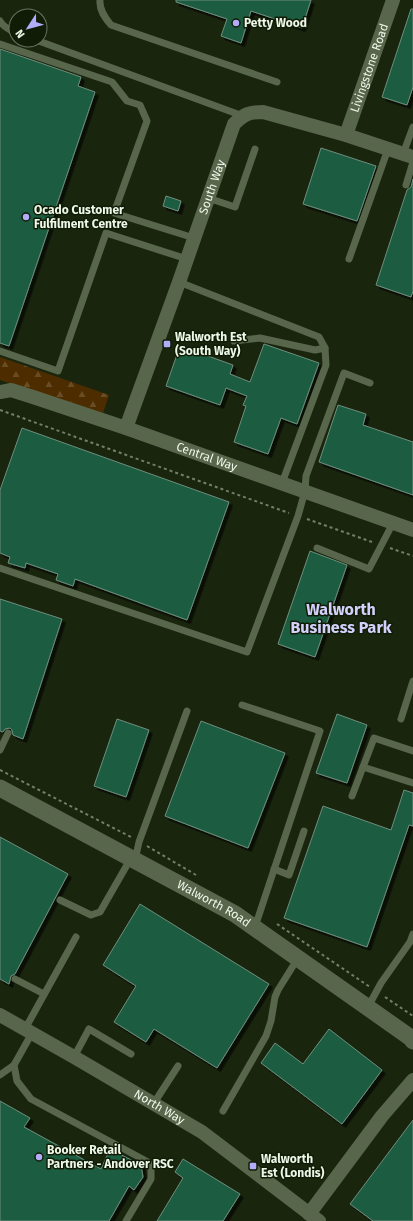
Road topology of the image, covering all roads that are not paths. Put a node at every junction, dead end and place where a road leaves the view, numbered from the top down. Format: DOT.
graph roads {
  1 [pos="100,0"];
  2 [pos="393,0"];
  3 [pos="0,21"];
  4 [pos="8,28"];
  5 [pos="0,44"];
  6 [pos="48,44"];
  7 [pos="277,82"];
  8 [pos="243,116"];
  9 [pos="413,127"];
  10 [pos="346,135"];
  11 [pos="256,148"];
  12 [pos="388,149"];
  13 [pos="410,158"];
  14 [pos="406,185"];
  15 [pos="208,198"];
  16 [pos="194,238"];
  17 [pos="187,259"];
  18 [pos="349,259"];
  19 [pos="179,282"];
  20 [pos="234,341"];
  21 [pos="325,348"];
  22 [pos="0,351"];
  23 [pos="370,383"];
  24 [pos="0,392"];
  25 [pos="126,428"];
  26 [pos="282,483"];
  27 [pos="305,491"];
  28 [pos="393,523"];
  29 [pos="413,530"];
  30 [pos="317,548"];
  31 [pos="0,568"];
  32 [pos="413,681"];
  33 [pos="242,705"];
  34 [pos="187,711"];
  35 [pos="401,719"];
  36 [pos="8,734"];
  37 [pos="0,750"];
  38 [pos="413,751"];
  39 [pos="363,767"];
  40 [pos="413,783"];
  41 [pos="0,788"];
  42 [pos="352,796"];
  43 [pos="304,831"];
  44 [pos="133,859"];
  45 [pos="274,869"];
  46 [pos="60,900"];
  47 [pos="255,928"];
  48 [pos="413,934"];
  49 [pos="76,937"];
  50 [pos="298,958"];
  51 [pos="15,979"];
  52 [pos="44,994"];
  53 [pos="368,1007"];
  54 [pos="0,1015"];
  55 [pos="28,1031"];
  56 [pos="413,1041"];
  57 [pos="131,1054"];
  58 [pos="74,1056"];
  59 [pos="14,1065"];
  60 [pos="178,1066"];
  61 [pos="0,1075"];
  62 [pos="413,1080"];
  63 [pos="154,1103"];
  64 [pos="223,1111"];
  65 [pos="314,1217"];
  66 [pos="126,1221"];
  1 -- 7 [label="lane"];
  2 -- 10 [label="street, Livingstone Road"];
  3 -- 4 [label="lane"];
  5 -- 16 [label="lane"];
  6 -- 8 [label="lane"];
  8 -- 10 [label="street"];
  8 -- 15 [label="street, South Way"];
  9 -- 13 [label="lane"];
  10 -- 12 [label="street"];
  11 -- 15 [label="lane"];
  12 -- 13 [label="street"];
  12 -- 18 [label="lane"];
  13 -- 14 [label="lane"];
  15 -- 16 [label="street, South Way"];
  16 -- 17 [label="street, South Way"];
  17 -- 19 [label="street, South Way"];
  17 -- 22 [label="lane"];
  19 -- 21 [label="lane"];
  19 -- 25 [label="street, South Way"];
  20 -- 21 [label="lane"];
  21 -- 26 [label="lane"];
  23 -- 27 [label="lane"];
  24 -- 25 [label="street, Central Way"];
  25 -- 26 [label="street, Central Way"];
  26 -- 27 [label="street, Central Way"];
  27 -- 28 [label="street, Central Way"];
  27 -- 31 [label="lane"];
  28 -- 29 [label="street, Central Way"];
  28 -- 30 [label="lane"];
  32 -- 35 [label="lane"];
  33 -- 45 [label="lane"];
  34 -- 44 [label="lane"];
  36 -- 37 [label="lane"];
  38 -- 39 [label="lane"];
  39 -- 40 [label="lane"];
  39 -- 42 [label="lane"];
  41 -- 44 [label="street, Walworth Road"];
  43 -- 45 [label="lane"];
  44 -- 46 [label="lane"];
  44 -- 47 [label="street, Walworth Road"];
  45 -- 47 [label="lane"];
  47 -- 50 [label="street, Walworth Road"];
  48 -- 53 [label="lane"];
  49 -- 52 [label="lane"];
  50 -- 53 [label="street, Walworth Road"];
  50 -- 64 [label="lane"];
  51 -- 52 [label="lane"];
  52 -- 55 [label="lane"];
  53 -- 56 [label="street, Walworth Road"];
  54 -- 55 [label="street, North Way"];
  55 -- 58 [label="street, North Way"];
  55 -- 59 [label="lane"];
  57 -- 58 [label="lane"];
  58 -- 63 [label="street, North Way"];
  59 -- 61 [label="lane"];
  59 -- 66 [label="lane"];
  60 -- 63 [label="lane"];
  62 -- 65 [label="street, North Way"];
  63 -- 65 [label="street, North Way"];
}
